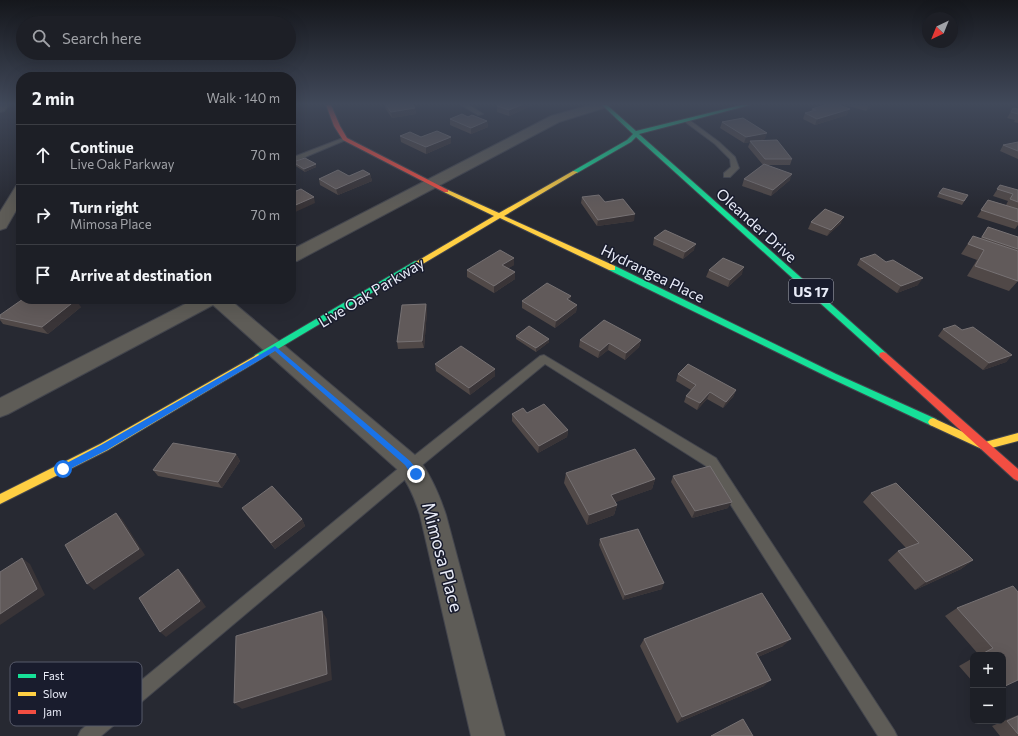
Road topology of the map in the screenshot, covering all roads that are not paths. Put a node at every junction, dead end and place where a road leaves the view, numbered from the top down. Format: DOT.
graph roads {
  1 [pos="345,139"];
  2 [pos="516,139"];
  3 [pos="631,139"];
  4 [pos="642,139"];
  5 [pos="712,139"];
  6 [pos="296,159"];
  7 [pos="727,175"];
  8 [pos="432,184"];
  9 [pos="16,198"];
  10 [pos="500,216"];
  11 [pos="0,225"];
  12 [pos="296,254"];
  13 [pos="200,304"];
  14 [pos="224,304"];
  15 [pos="275,348"];
  16 [pos="0,408"];
  17 [pos="1018,437"];
  18 [pos="984,446"];
  19 [pos="410,467"];
  20 [pos="1018,476"];
  21 [pos="0,499"];
  22 [pos="142,690"];
  23 [pos="99,726"];
  24 [pos="87,736"];
  25 [pos="488,736"];
  26 [pos="888,736"];
  1 -- 6 [label="lane"];
  1 -- 8 [label="street, Hydrangea Place"];
  2 -- 8 [label="street"];
  3 -- 10 [label="street, Live Oak Parkway"];
  4 -- 18 [label="street, Oleander Drive / US 17"];
  5 -- 7 [label="lane"];
  8 -- 10 [label="street, Hydrangea Place"];
  8 -- 12 [label="street"];
  9 -- 11 [label="street"];
  10 -- 15 [label="street, Live Oak Parkway"];
  10 -- 18 [label="street, Hydrangea Place"];
  13 -- 16 [label="street"];
  14 -- 15 [label="street, Mimosa Place"];
  15 -- 19 [label="street, Mimosa Place"];
  15 -- 21 [label="street, Live Oak Parkway"];
  17 -- 18 [label="street"];
  18 -- 20 [label="street, Oleander Drive / US 17"];
  19 -- 22 [label="lane"];
  19 -- 25 [label="street, Mimosa Place"];
  19 -- 26 [label="lane"];
  23 -- 24 [label="lane"];
}
